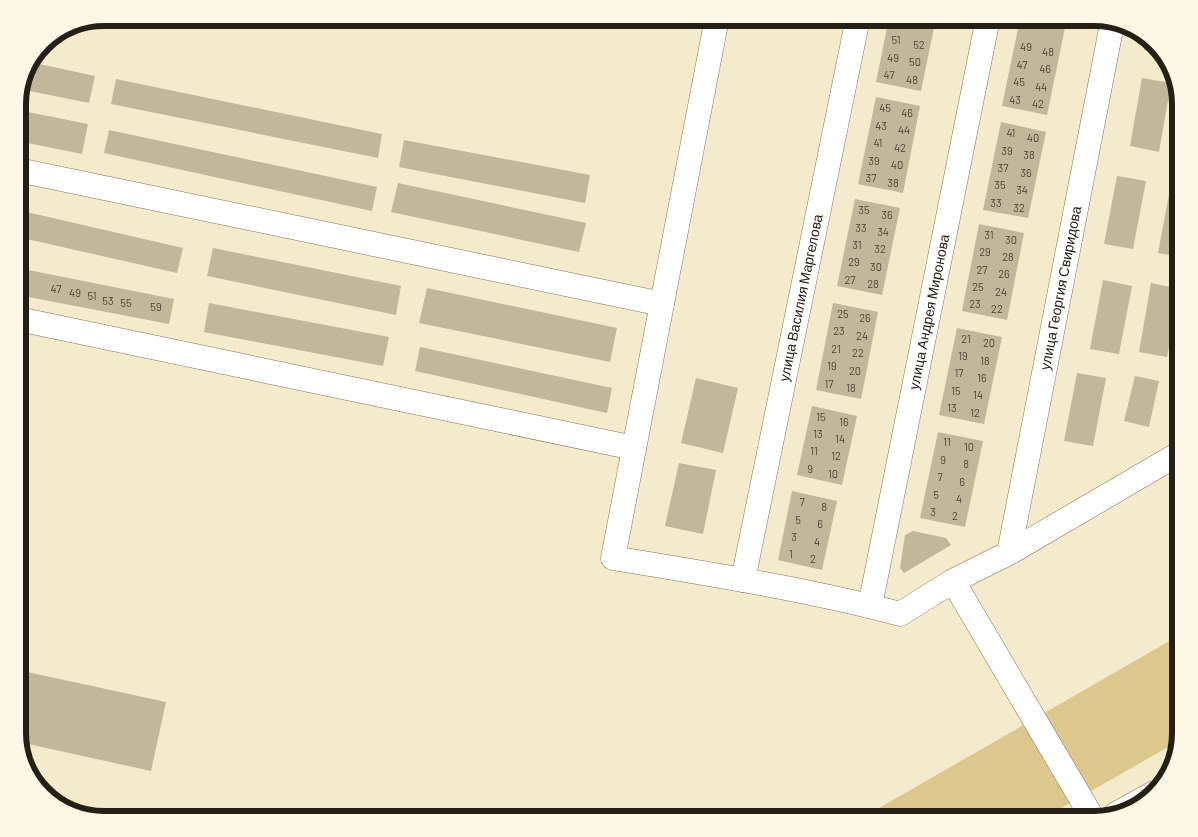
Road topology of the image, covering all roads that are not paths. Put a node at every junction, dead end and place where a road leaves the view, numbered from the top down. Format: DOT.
graph roads {
  1 [pos="715,26"];
  2 [pos="856,26"];
  3 [pos="986,26"];
  4 [pos="1111,28"];
  5 [pos="26,172"];
  6 [pos="662,304"];
  7 [pos="26,321"];
  8 [pos="634,448"];
  9 [pos="1172,452"];
  10 [pos="1009,553"];
  11 [pos="743,580"];
  12 [pos="953,581"];
  13 [pos="870,606"];
  14 [pos="1088,811"];
  1 -- 6 [label="street"];
  2 -- 11 [label="street, улица Василия Маргелова"];
  3 -- 13 [label="street, улица Андрея Миронова"];
  4 -- 10 [label="street, улица Георгия Свиридова"];
  5 -- 6 [label="street"];
  6 -- 8 [label="street"];
  7 -- 8 [label="street"];
  8 -- 11 [label="street"];
  9 -- 10 [label="street"];
  10 -- 12 [label="street"];
  11 -- 13 [label="street"];
  12 -- 13 [label="street"];
  12 -- 14 [label="street"];
}
